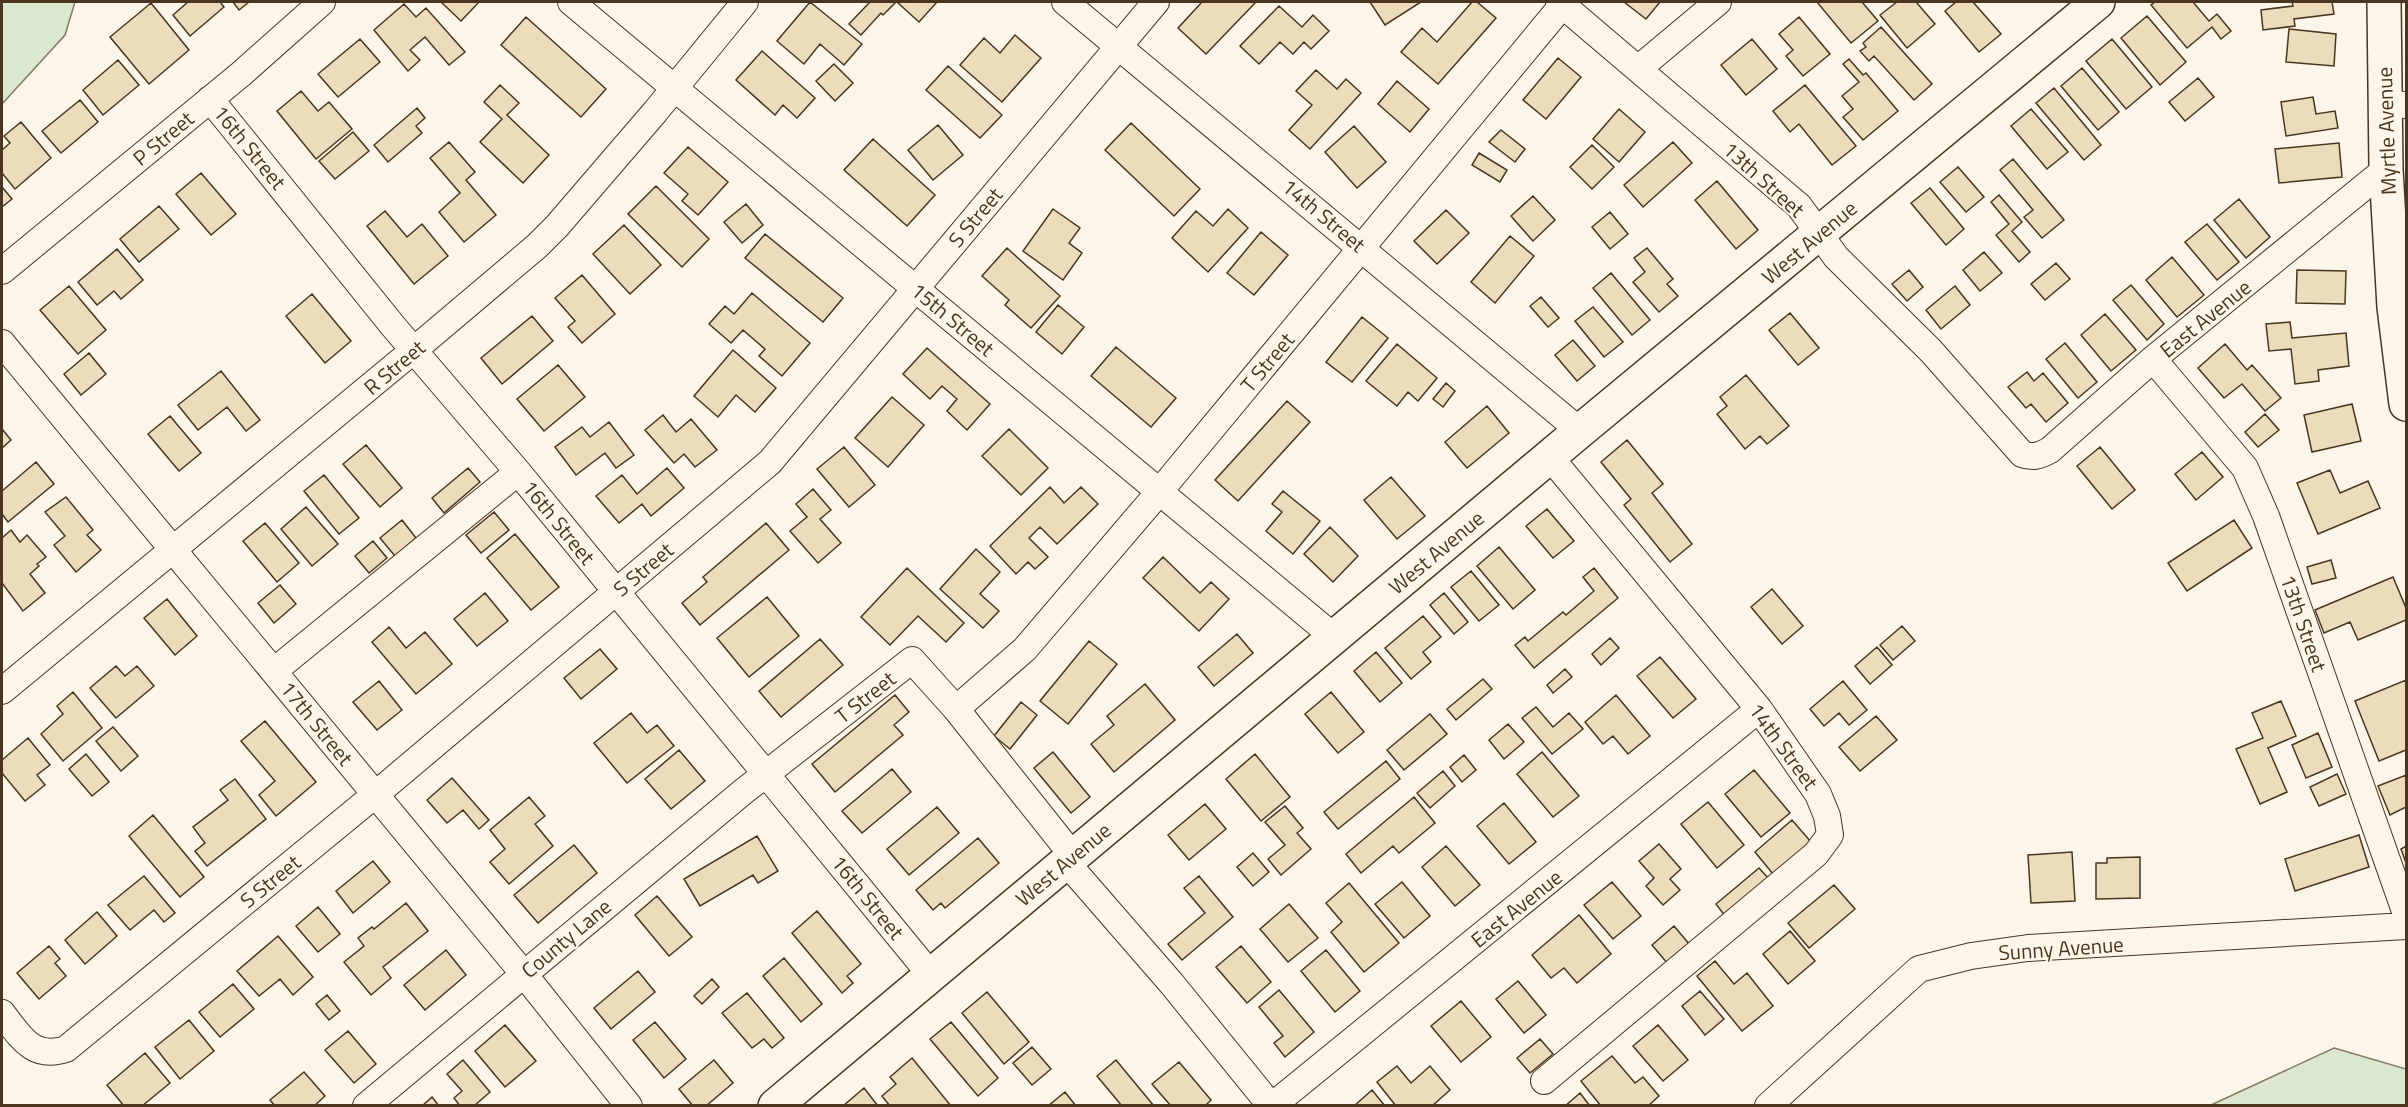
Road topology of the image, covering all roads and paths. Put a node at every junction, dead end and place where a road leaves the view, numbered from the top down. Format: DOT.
graph roads {
  1 [pos="322,2"];
  2 [pos="571,2"];
  3 [pos="745,2"];
  4 [pos="1065,2"];
  5 [pos="1156,2"];
  6 [pos="1562,2"];
  7 [pos="1718,2"];
  8 [pos="2098,2"];
  9 [pos="2384,2"];
  10 [pos="1119,46"];
  11 [pos="1638,69"];
  12 [pos="673,89"];
  13 [pos="210,99"];
  14 [pos="2395,104"];
  15 [pos="2386,169"];
  16 [pos="1820,234"];
  17 [pos="1362,247"];
  18 [pos="2,271"];
  19 [pos="916,287"];
  20 [pos="2,343"];
  21 [pos="414,351"];
  22 [pos="2153,359"];
  23 [pos="2406,404"];
  24 [pos="1580,431"];
  25 [pos="2022,454"];
  26 [pos="1550,457"];
  27 [pos="518,472"];
  28 [pos="1160,491"];
  29 [pos="174,549"];
  30 [pos="616,592"];
  31 [pos="1334,637"];
  32 [pos="274,671"];
  33 [pos="2,691"];
  34 [pos="956,709"];
  35 [pos="1759,709"];
  36 [pos="767,773"];
  37 [pos="376,794"];
  38 [pos="1070,859"];
  39 [pos="2406,914"];
  40 [pos="2406,926"];
  41 [pos="524,973"];
  42 [pos="930,974"];
  43 [pos="2,1013"];
  44 [pos="1544,1081"];
  45 [pos="366,1106"];
  46 [pos="628,1106"];
  47 [pos="775,1106"];
  48 [pos="1272,1106"];
  49 [pos="1768,1106"];
  1 -- 13 [label="street, P Street"];
  2 -- 12 [label="street, 15th Street"];
  3 -- 12 [label="street, R Street"];
  4 -- 10 [label="street, 14th Street"];
  5 -- 10 [label="street, S Street"];
  6 -- 11 [label="street, 13th Street"];
  6 -- 17 [label="street, T Street"];
  7 -- 11 [label="street"];
  8 -- 16 [label="main road, West Avenue"];
  9 -- 14 [label="main road, Myrtle Avenue"];
  10 -- 17 [label="street, 14th Street"];
  10 -- 19 [label="street, S Street"];
  11 -- 16 [label="street, 13th Street"];
  12 -- 19 [label="street, 15th Street"];
  12 -- 21 [label="street, R Street"];
  13 -- 18 [label="street, P Street"];
  13 -- 21 [label="street, 16th Street"];
  14 -- 15 [label="main road, Myrtle Avenue"];
  15 -- 22 [label="street, East Avenue"];
  15 -- 23 [label="main road, Myrtle Avenue"];
  16 -- 24 [label="main road, West Avenue"];
  16 -- 25 [label="street, 13th Street"];
  17 -- 24 [label="street, 14th Street"];
  17 -- 28 [label="street, T Street"];
  19 -- 28 [label="street, 15th Street"];
  19 -- 30 [label="street, S Street"];
  20 -- 29 [label="street, 17th Street"];
  21 -- 27 [label="street, 16th Street"];
  21 -- 29 [label="street, R Street"];
  22 -- 25 [label="street, East Avenue"];
  22 -- 39 [label="street, 13th Street"];
  24 -- 26 [label="main road, West Avenue"];
  26 -- 31 [label="main road, West Avenue"];
  26 -- 35 [label="street, 14th Street"];
  27 -- 30 [label="street, 16th Street"];
  27 -- 32 [label="street"];
  28 -- 31 [label="street, 15th Street"];
  28 -- 34 [label="street, T Street"];
  29 -- 32 [label="street, 17th Street"];
  29 -- 33 [label="street, R Street"];
  30 -- 36 [label="street, 16th Street"];
  30 -- 37 [label="street, S Street"];
  31 -- 38 [label="main road, West Avenue"];
  32 -- 37 [label="street, 17th Street"];
  34 -- 36 [label="street, T Street"];
  34 -- 38 [label="street, T Street"];
  35 -- 44 [label="street, 14th Street"];
  35 -- 48 [label="street, East Avenue"];
  36 -- 41 [label="street, County Lane"];
  36 -- 42 [label="street, 16th Street"];
  37 -- 41 [label="street, 17th Street"];
  37 -- 43 [label="street, S Street"];
  38 -- 42 [label="main road, West Avenue"];
  38 -- 48 [label="street"];
  40 -- 49 [label="street, Sunny Avenue"];
  41 -- 45 [label="street, County Lane"];
  41 -- 46 [label="street, 17th Street"];
  42 -- 47 [label="main road, West Avenue"];
}
